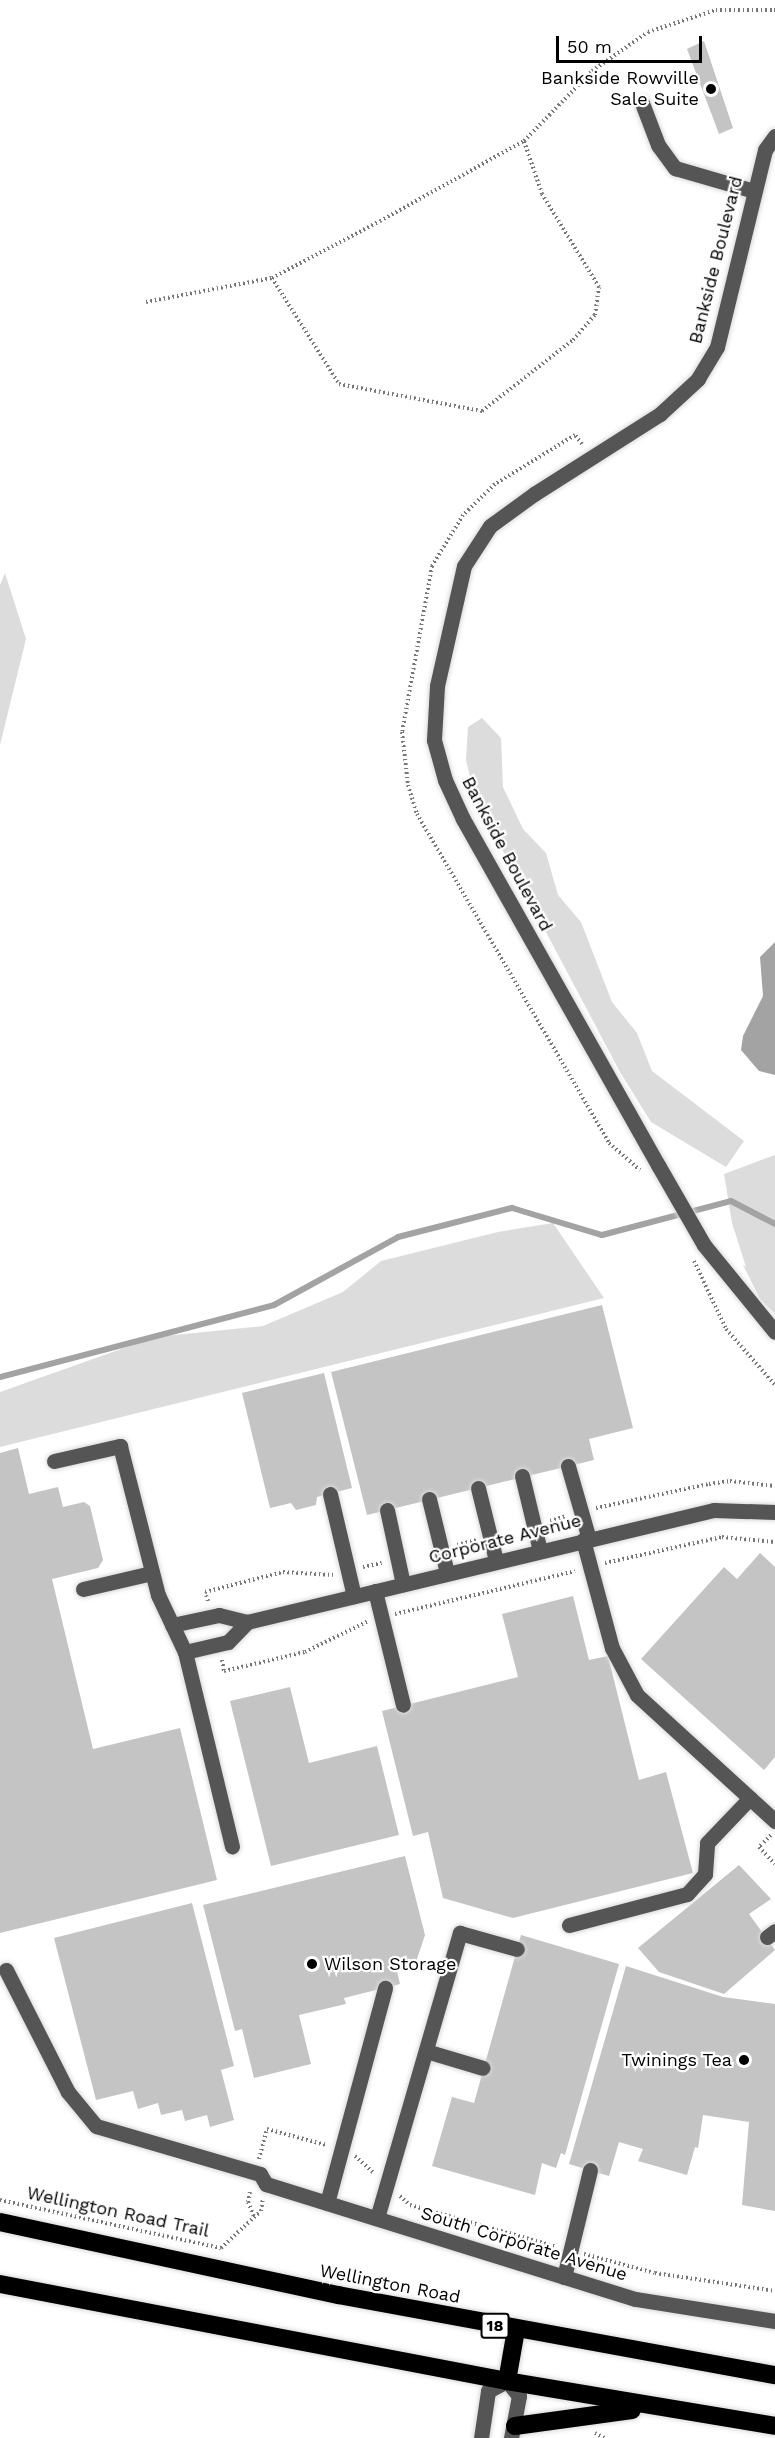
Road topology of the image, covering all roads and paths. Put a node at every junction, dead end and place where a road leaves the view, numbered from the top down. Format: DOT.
graph roads {
  1 [pos="775,10"];
  2 [pos="642,104"];
  3 [pos="775,136"];
  4 [pos="524,141"];
  5 [pos="754,191"];
  6 [pos="272,278"];
  7 [pos="146,302"];
  8 [pos="592,458"];
  9 [pos="643,1172"];
  10 [pos="692,1258"];
  11 [pos="775,1332"];
  12 [pos="775,1385"];
  13 [pos="54,1461"];
  14 [pos="568,1466"];
  15 [pos="522,1476"];
  16 [pos="478,1488"];
  17 [pos="330,1494"];
  18 [pos="429,1499"];
  19 [pos="387,1510"];
  20 [pos="775,1512"];
  21 [pos="586,1539"];
  22 [pos="540,1551"];
  23 [pos="496,1562"];
  24 [pos="152,1573"];
  25 [pos="447,1574"];
  26 [pos="403,1584"];
  27 [pos="83,1589"];
  28 [pos="375,1591"];
  29 [pos="354,1596"];
  30 [pos="247,1622"];
  31 [pos="172,1625"];
  32 [pos="185,1652"];
  33 [pos="403,1705"];
  34 [pos="750,1798"];
  35 [pos="775,1821"];
  36 [pos="775,1832"];
  37 [pos="232,1846"];
  38 [pos="775,1864"];
  39 [pos="569,1925"];
  40 [pos="517,1949"];
  41 [pos="6,1970"];
  42 [pos="385,1988"];
  43 [pos="426,2052"];
  44 [pos="483,2068"];
  45 [pos="341,2149"];
  46 [pos="590,2170"];
  47 [pos="261,2178"];
  48 [pos="387,2185"];
  49 [pos="0,2200"];
  50 [pos="327,2202"];
  51 [pos="254,2217"];
  52 [pos="377,2218"];
  53 [pos="0,2222"];
  54 [pos="570,2250"];
  55 [pos="564,2277"];
  56 [pos="0,2284"];
  57 [pos="775,2291"];
  58 [pos="775,2321"];
  59 [pos="516,2330"];
  60 [pos="775,2375"];
  61 [pos="507,2381"];
  62 [pos="676,2410"];
  63 [pos="775,2426"];
  64 [pos="513,2432"];
  65 [pos="481,2438"];
  1 -- 4 [label="path"];
  2 -- 5 [label="street"];
  3 -- 5 [label="street, Bankside Boulevard"];
  4 -- 6 [label="path"];
  4 -- 6 [label="path"];
  5 -- 8 [label="street, Bankside Boulevard"];
  6 -- 7 [label="path"];
  8 -- 9 [label="path"];
  8 -- 11 [label="street, Bankside Boulevard"];
  10 -- 12 [label="path"];
  13 -- 24 [label="street"];
  14 -- 21 [label="street"];
  15 -- 22 [label="street"];
  16 -- 23 [label="street"];
  17 -- 29 [label="street"];
  18 -- 25 [label="street"];
  19 -- 26 [label="street"];
  20 -- 21 [label="street, Corporate Avenue"];
  21 -- 22 [label="street, Corporate Avenue"];
  21 -- 34 [label="street"];
  22 -- 23 [label="street, Corporate Avenue"];
  23 -- 25 [label="street, Corporate Avenue"];
  24 -- 27 [label="street"];
  24 -- 31 [label="street"];
  25 -- 26 [label="street, Corporate Avenue"];
  26 -- 28 [label="street, Corporate Avenue"];
  28 -- 29 [label="street, Corporate Avenue"];
  28 -- 33 [label="street"];
  29 -- 30 [label="street, Corporate Avenue"];
  30 -- 31 [label="street"];
  30 -- 32 [label="street"];
  31 -- 32 [label="street"];
  32 -- 37 [label="street"];
  34 -- 35 [label="street"];
  34 -- 39 [label="street"];
  36 -- 38 [label="path"];
  40 -- 43 [label="street"];
  41 -- 47 [label="street, South Corporate Avenue"];
  42 -- 45 [label="street"];
  43 -- 44 [label="street"];
  43 -- 48 [label="street"];
  45 -- 47 [label="path"];
  45 -- 48 [label="path"];
  45 -- 50 [label="street"];
  46 -- 54 [label="street"];
  47 -- 50 [label="street, South Corporate Avenue"];
  47 -- 51 [label="path, Wellington Road Trail"];
  47 -- 51 [label="path"];
  48 -- 52 [label="street"];
  48 -- 54 [label="path"];
  49 -- 51 [label="path, Wellington Road Trail"];
  50 -- 52 [label="street, South Corporate Avenue"];
  52 -- 55 [label="street, South Corporate Avenue"];
  53 -- 59 [label="highway, Wellington Road / 18"];
  54 -- 55 [label="street"];
  54 -- 57 [label="path"];
  55 -- 58 [label="street, South Corporate Avenue"];
  56 -- 61 [label="highway"];
  59 -- 60 [label="highway, Wellington Road / 18"];
  59 -- 61 [label="highway"];
  61 -- 62 [label="highway"];
  61 -- 64 [label="street"];
  61 -- 65 [label="street"];
  62 -- 63 [label="highway"];
  62 -- 64 [label="highway"];
}
